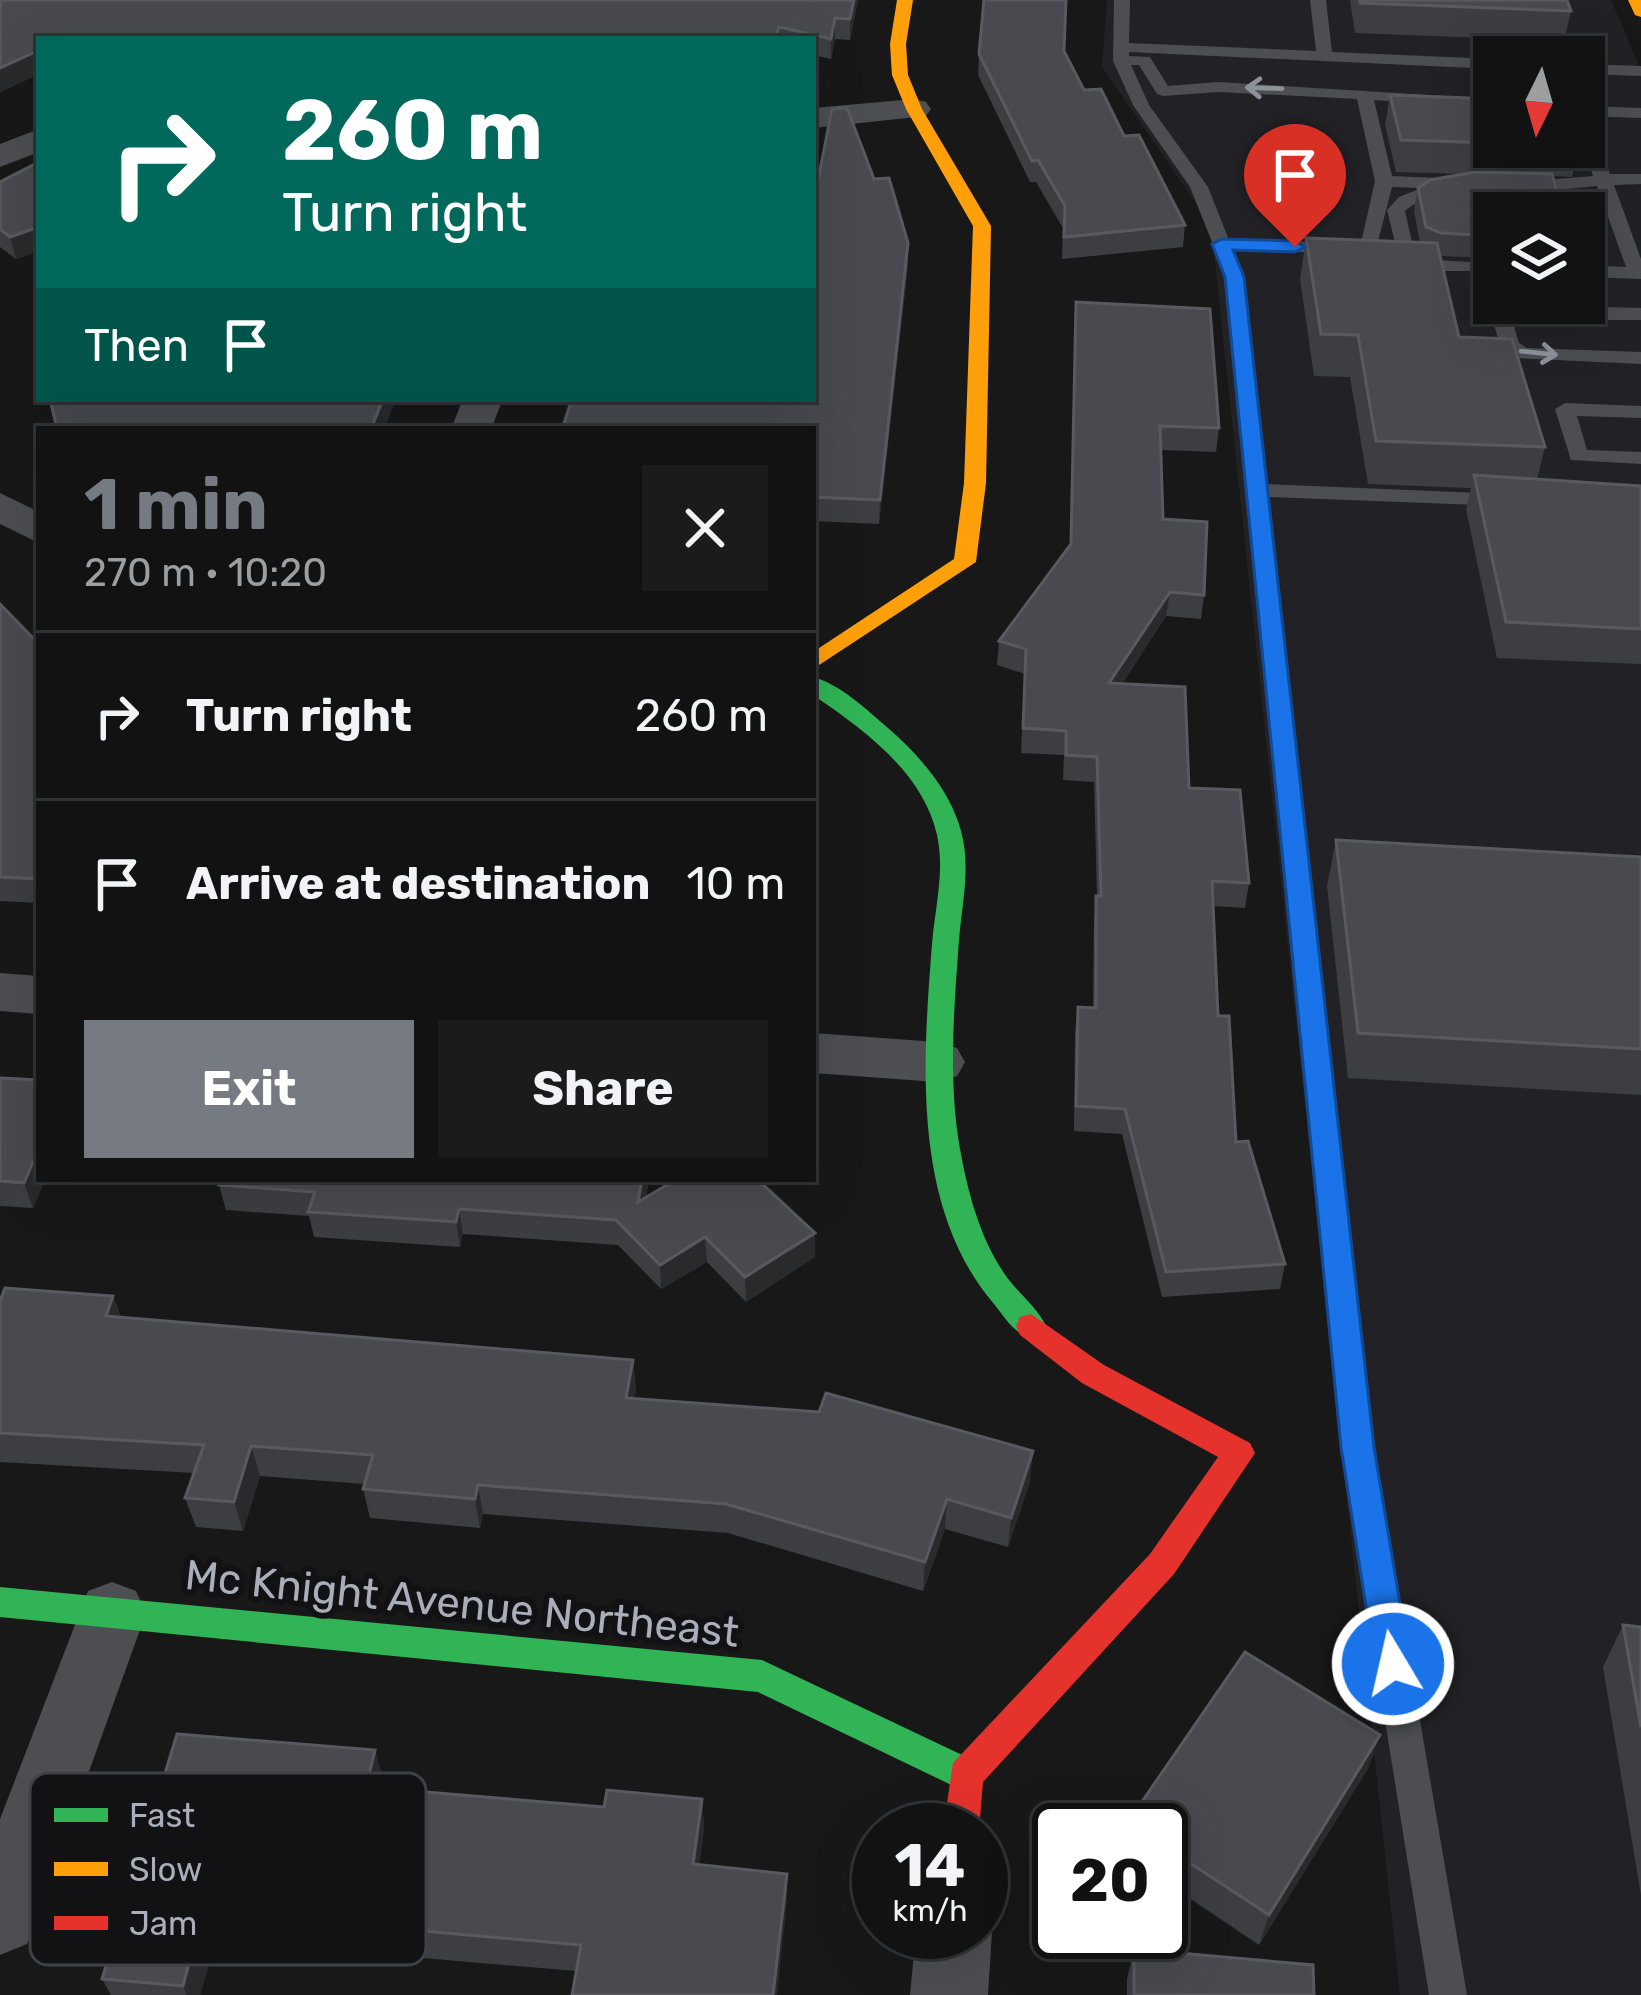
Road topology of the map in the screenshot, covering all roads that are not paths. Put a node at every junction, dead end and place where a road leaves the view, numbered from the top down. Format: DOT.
graph roads {
  1 [pos="905,0"];
  2 [pos="1122,0"];
  3 [pos="1318,0"];
  4 [pos="1636,0"];
  5 [pos="1641,12"];
  6 [pos="1121,54"];
  7 [pos="1325,56"];
  8 [pos="1473,63"];
  9 [pos="1605,70"];
  10 [pos="1641,71"];
  11 [pos="1364,94"];
  12 [pos="1473,105"];
  13 [pos="914,109"];
  14 [pos="1605,112"];
  15 [pos="1641,113"];
  16 [pos="816,118"];
  17 [pos="36,140"];
  18 [pos="0,158"];
  19 [pos="1599,168"];
  20 [pos="1602,177"];
  21 [pos="1641,178"];
  22 [pos="1446,179"];
  23 [pos="1384,182"];
  24 [pos="1222,244"];
  25 [pos="1473,267"];
  26 [pos="1605,272"];
  27 [pos="1639,273"];
  28 [pos="1641,314"];
  29 [pos="1641,358"];
  30 [pos="1641,412"];
  31 [pos="1641,458"];
  32 [pos="1256,490"];
  33 [pos="1522,501"];
  34 [pos="0,506"];
  35 [pos="36,528"];
  36 [pos="816,660"];
  37 [pos="816,686"];
  38 [pos="0,992"];
  39 [pos="36,995"];
  40 [pos="816,1053"];
  41 [pos="937,1062"];
  42 [pos="0,1602"];
  43 [pos="112,1612"];
  44 [pos="53,1773"];
  45 [pos="966,1775"];
  46 [pos="964,1803"];
  47 [pos="30,1836"];
  48 [pos="0,1918"];
  49 [pos="952,1959"];
  50 [pos="949,1995"];
  51 [pos="1448,1995"];
  1 -- 13 [label="street"];
  2 -- 6 [label="lane"];
  3 -- 7 [label="lane"];
  4 -- 5 [label="street"];
  6 -- 7 [label="lane"];
  11 -- 6 [label="lane, one-way"];
  6 -- 24 [label="lane"];
  7 -- 8 [label="lane"];
  9 -- 10 [label="lane"];
  11 -- 12 [label="lane"];
  11 -- 23 [label="lane"];
  13 -- 16 [label="street"];
  13 -- 36 [label="street"];
  14 -- 15 [label="lane"];
  17 -- 18 [label="street"];
  19 -- 20 [label="lane"];
  20 -- 21 [label="lane"];
  20 -- 22 [label="lane"];
  20 -- 27 [label="lane"];
  22 -- 23 [label="lane"];
  22 -- 25 [label="lane"];
  23 -- 24 [label="lane"];
  24 -- 32 [label="lane"];
  26 -- 27 [label="lane"];
  28 -- 29 [label="lane, one-way"];
  30 -- 31 [label="lane"];
  32 -- 33 [label="lane"];
  32 -- 51 [label="lane"];
  34 -- 35 [label="street"];
  37 -- 41 [label="street"];
  38 -- 39 [label="street"];
  40 -- 41 [label="street"];
  41 -- 45 [label="street"];
  42 -- 43 [label="street, Mc Knight Avenue Northeast"];
  43 -- 44 [label="street"];
  43 -- 45 [label="street, Mc Knight Avenue Northeast"];
  45 -- 46 [label="street"];
  47 -- 48 [label="street"];
  49 -- 50 [label="street"];
}
